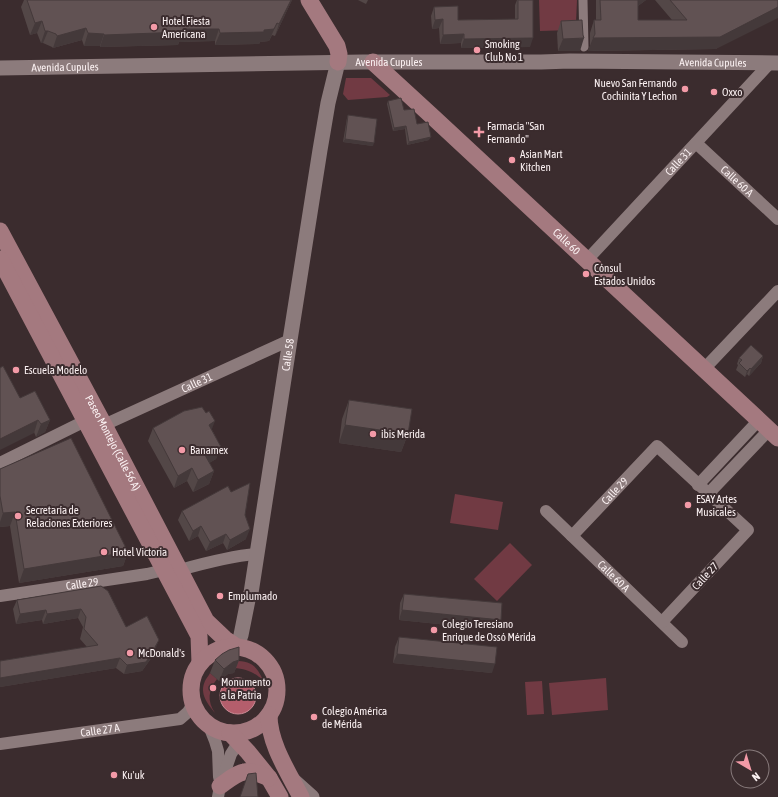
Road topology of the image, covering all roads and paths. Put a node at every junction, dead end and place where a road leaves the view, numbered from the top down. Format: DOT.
graph roads {
  1 [pos="309,0"];
  2 [pos="583,0"];
  3 [pos="584,47"];
  4 [pos="338,62"];
  5 [pos="373,62"];
  6 [pos="774,63"];
  7 [pos="0,68"];
  8 [pos="696,143"];
  9 [pos="778,219"];
  10 [pos="0,231"];
  11 [pos="0,260"];
  12 [pos="587,260"];
  13 [pos="778,291"];
  14 [pos="290,340"];
  15 [pos="704,369"];
  16 [pos="85,421"];
  17 [pos="104,425"];
  18 [pos="769,430"];
  19 [pos="0,463"];
  20 [pos="698,485"];
  21 [pos="708,494"];
  22 [pos="546,511"];
  23 [pos="572,536"];
  24 [pos="257,554"];
  25 [pos="172,570"];
  26 [pos="0,596"];
  27 [pos="662,622"];
  28 [pos="682,642"];
  29 [pos="237,647"];
  30 [pos="200,663"];
  31 [pos="193,704"];
  32 [pos="269,715"];
  33 [pos="209,726"];
  34 [pos="238,736"];
  35 [pos="0,744"];
  36 [pos="269,778"];
  37 [pos="291,778"];
  38 [pos="219,792"];
  39 [pos="280,797"];
  40 [pos="301,797"];
  41 [pos="312,797"];
  1 -- 4 [label="main road"];
  2 -- 3 [label="street"];
  4 -- 5 [label="street, Avenida Cupules"];
  4 -- 7 [label="street, Avenida Cupules"];
  4 -- 14 [label="street, Calle 58"];
  5 -- 6 [label="street, Avenida Cupules"];
  5 -- 12 [label="main road, Calle 60"];
  6 -- 8 [label="street, Calle 31"];
  8 -- 9 [label="street, Calle 60 A"];
  8 -- 12 [label="street, Calle 31"];
  10 -- 17 [label="main road, Paseo Montejo (Calle 56 A)"];
  11 -- 16 [label="main road, Paseo Montejo (Calle 56 A)"];
  12 -- 15 [label="main road, Calle 60"];
  13 -- 15 [label="street"];
  14 -- 17 [label="street, Calle 31"];
  14 -- 24 [label="street, Calle 58"];
  15 -- 18 [label="main road, Calle 60"];
  16 -- 19 [label="street"];
  16 -- 25 [label="main road, Paseo Montejo (Calle 56 A)"];
  17 -- 25 [label="main road, Paseo Montejo (Calle 56 A)"];
  18 -- 20 [label="street"];
  18 -- 21 [label="street"];
  20 -- 21 [label="street"];
  20 -- 23 [label="street, Calle 29"];
  21 -- 27 [label="street, Calle 27"];
  22 -- 23 [label="street, Calle 60 A"];
  23 -- 27 [label="street, Calle 60 A"];
  24 -- 25 [label="street, Calle 29"];
  24 -- 29 [label="street, Calle 58"];
  25 -- 26 [label="street, Calle 29"];
  25 -- 29 [label="main road, Paseo Montejo (Calle 56 A)"];
  25 -- 30 [label="main road, Paseo Montejo (Calle 56 A)"];
  27 -- 28 [label="street, Calle 60 A"];
  29 -- 30 [label="main road"];
  29 -- 32 [label="main road"];
  30 -- 31 [label="main road"];
  31 -- 33 [label="main road"];
  31 -- 35 [label="street, Calle 27 A"];
  32 -- 34 [label="main road"];
  32 -- 37 [label="main road"];
  33 -- 34 [label="main road"];
  33 -- 38 [label="street"];
  34 -- 36 [label="main road"];
  34 -- 38 [label="street"];
  36 -- 38 [label="main road"];
  36 -- 39 [label="main road"];
  37 -- 40 [label="main road"];
  37 -- 41 [label="street"];
}
